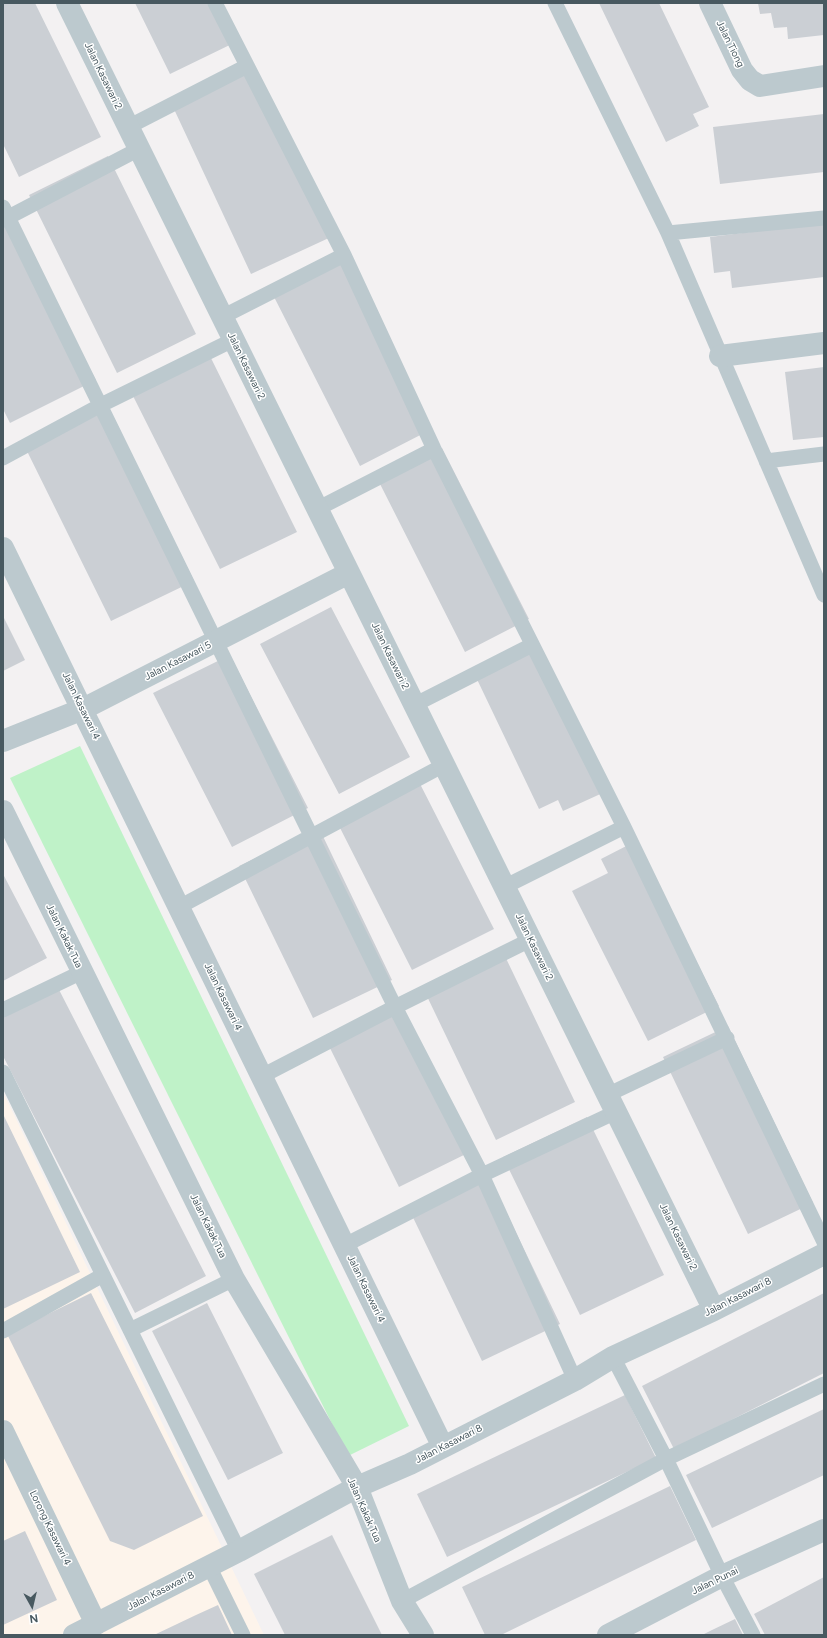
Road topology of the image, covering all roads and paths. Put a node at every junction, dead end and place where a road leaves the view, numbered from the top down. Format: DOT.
graph roads {
  1 [pos="67,3"];
  2 [pos="215,3"];
  3 [pos="710,3"];
  4 [pos="559,4"];
  5 [pos="247,66"];
  6 [pos="824,76"];
  7 [pos="128,128"];
  8 [pos="139,149"];
  9 [pos="5,215"];
  10 [pos="824,218"];
  11 [pos="668,233"];
  12 [pos="344,255"];
  13 [pos="222,317"];
  14 [pos="233,340"];
  15 [pos="824,343"];
  16 [pos="720,356"];
  17 [pos="100,405"];
  18 [pos="434,449"];
  19 [pos="824,454"];
  20 [pos="3,458"];
  21 [pos="766,461"];
  22 [pos="317,509"];
  23 [pos="3,548"];
  24 [pos="349,573"];
  25 [pos="824,595"];
  26 [pos="216,641"];
  27 [pos="532,645"];
  28 [pos="414,705"];
  29 [pos="83,709"];
  30 [pos="3,741"];
  31 [pos="444,765"];
  32 [pos="3,811"];
  33 [pos="624,827"];
  34 [pos="312,835"];
  35 [pos="504,886"];
  36 [pos="179,907"];
  37 [pos="530,940"];
  38 [pos="82,972"];
  39 [pos="395,1007"];
  40 [pos="3,1010"];
  41 [pos="727,1038"];
  42 [pos="3,1072"];
  43 [pos="262,1076"];
  44 [pos="612,1103"];
  45 [pos="482,1175"];
  46 [pos="824,1242"];
  47 [pos="345,1245"];
  48 [pos="824,1254"];
  49 [pos="103,1275"];
  50 [pos="234,1279"];
  51 [pos="714,1310"];
  52 [pos="130,1330"];
  53 [pos="3,1331"];
  54 [pos="612,1357"];
  55 [pos="575,1380"];
  56 [pos="824,1384"];
  57 [pos="3,1431"];
  58 [pos="443,1448"];
  59 [pos="666,1459"];
  60 [pos="357,1487"];
  61 [pos="824,1530"];
  62 [pos="239,1551"];
  63 [pos="210,1566"];
  64 [pos="722,1576"];
  65 [pos="402,1601"];
  66 [pos="96,1624"];
  67 [pos="74,1635"];
  68 [pos="243,1635"];
  69 [pos="423,1635"];
  70 [pos="608,1635"];
  71 [pos="753,1635"];
  1 -- 7 [label="street, Jalan Kasawari 2"];
  2 -- 5 [label="lane"];
  3 -- 6 [label="street, Jalan Tiong"];
  4 -- 11 [label="lane"];
  5 -- 7 [label="lane"];
  5 -- 12 [label="lane"];
  7 -- 8 [label="street, Jalan Kasawari 2"];
  8 -- 9 [label="lane"];
  8 -- 13 [label="street, Jalan Kasawari 2"];
  9 -- 17 [label="lane"];
  10 -- 11 [label="lane"];
  11 -- 16 [label="lane"];
  12 -- 13 [label="lane"];
  12 -- 18 [label="lane"];
  13 -- 14 [label="street, Jalan Kasawari 2"];
  14 -- 17 [label="lane"];
  14 -- 22 [label="street, Jalan Kasawari 2"];
  15 -- 16 [label="street"];
  16 -- 21 [label="lane"];
  17 -- 20 [label="lane"];
  17 -- 26 [label="lane"];
  18 -- 22 [label="lane"];
  18 -- 27 [label="lane"];
  19 -- 21 [label="lane"];
  21 -- 25 [label="lane"];
  22 -- 24 [label="street, Jalan Kasawari 2"];
  23 -- 29 [label="street, Jalan Kasawari 4"];
  24 -- 26 [label="street, Jalan Kasawari 5"];
  24 -- 28 [label="street, Jalan Kasawari 2"];
  26 -- 29 [label="street, Jalan Kasawari 5"];
  26 -- 34 [label="lane"];
  27 -- 28 [label="lane"];
  27 -- 33 [label="lane"];
  28 -- 31 [label="street, Jalan Kasawari 2"];
  29 -- 30 [label="street, Jalan Kasawari 5"];
  29 -- 36 [label="street, Jalan Kasawari 4"];
  31 -- 34 [label="lane"];
  31 -- 35 [label="street, Jalan Kasawari 2"];
  32 -- 38 [label="street, Jalan Kakak Tua"];
  33 -- 35 [label="lane"];
  33 -- 41 [label="lane"];
  34 -- 36 [label="lane"];
  34 -- 39 [label="lane"];
  35 -- 37 [label="street, Jalan Kasawari 2"];
  36 -- 43 [label="street, Jalan Kasawari 4"];
  37 -- 39 [label="lane"];
  37 -- 44 [label="street, Jalan Kasawari 2"];
  38 -- 40 [label="lane"];
  38 -- 50 [label="street, Jalan Kakak Tua"];
  39 -- 43 [label="lane"];
  39 -- 45 [label="lane"];
  41 -- 44 [label="lane"];
  41 -- 46 [label="lane"];
  42 -- 49 [label="lane"];
  43 -- 47 [label="street, Jalan Kasawari 4"];
  44 -- 45 [label="lane"];
  44 -- 51 [label="street, Jalan Kasawari 2"];
  45 -- 47 [label="lane"];
  45 -- 55 [label="lane"];
  47 -- 58 [label="street, Jalan Kasawari 4"];
  48 -- 51 [label="street, Jalan Kasawari 8"];
  49 -- 52 [label="lane"];
  49 -- 53 [label="lane"];
  50 -- 52 [label="lane"];
  50 -- 60 [label="street, Jalan Kakak Tua"];
  51 -- 54 [label="street, Jalan Kasawari 8"];
  52 -- 62 [label="lane"];
  54 -- 55 [label="street, Jalan Kasawari 8"];
  54 -- 59 [label="lane"];
  55 -- 58 [label="street, Jalan Kasawari 8"];
  56 -- 59 [label="lane"];
  57 -- 66 [label="street, Lorong Kasawari 4"];
  58 -- 60 [label="street, Jalan Kasawari 8"];
  59 -- 64 [label="lane"];
  59 -- 65 [label="lane"];
  60 -- 62 [label="street, Jalan Kasawari 8"];
  60 -- 65 [label="street, Jalan Kakak Tua"];
  61 -- 64 [label="street, Jalan Punai"];
  62 -- 63 [label="street, Jalan Kasawari 8"];
  63 -- 66 [label="street, Jalan Kasawari 8"];
  63 -- 68 [label="lane"];
  64 -- 70 [label="street, Jalan Punai"];
  64 -- 71 [label="lane"];
  65 -- 69 [label="street, Jalan Kakak Tua"];
  66 -- 67 [label="street, Jalan Kasawari 8"];
}
